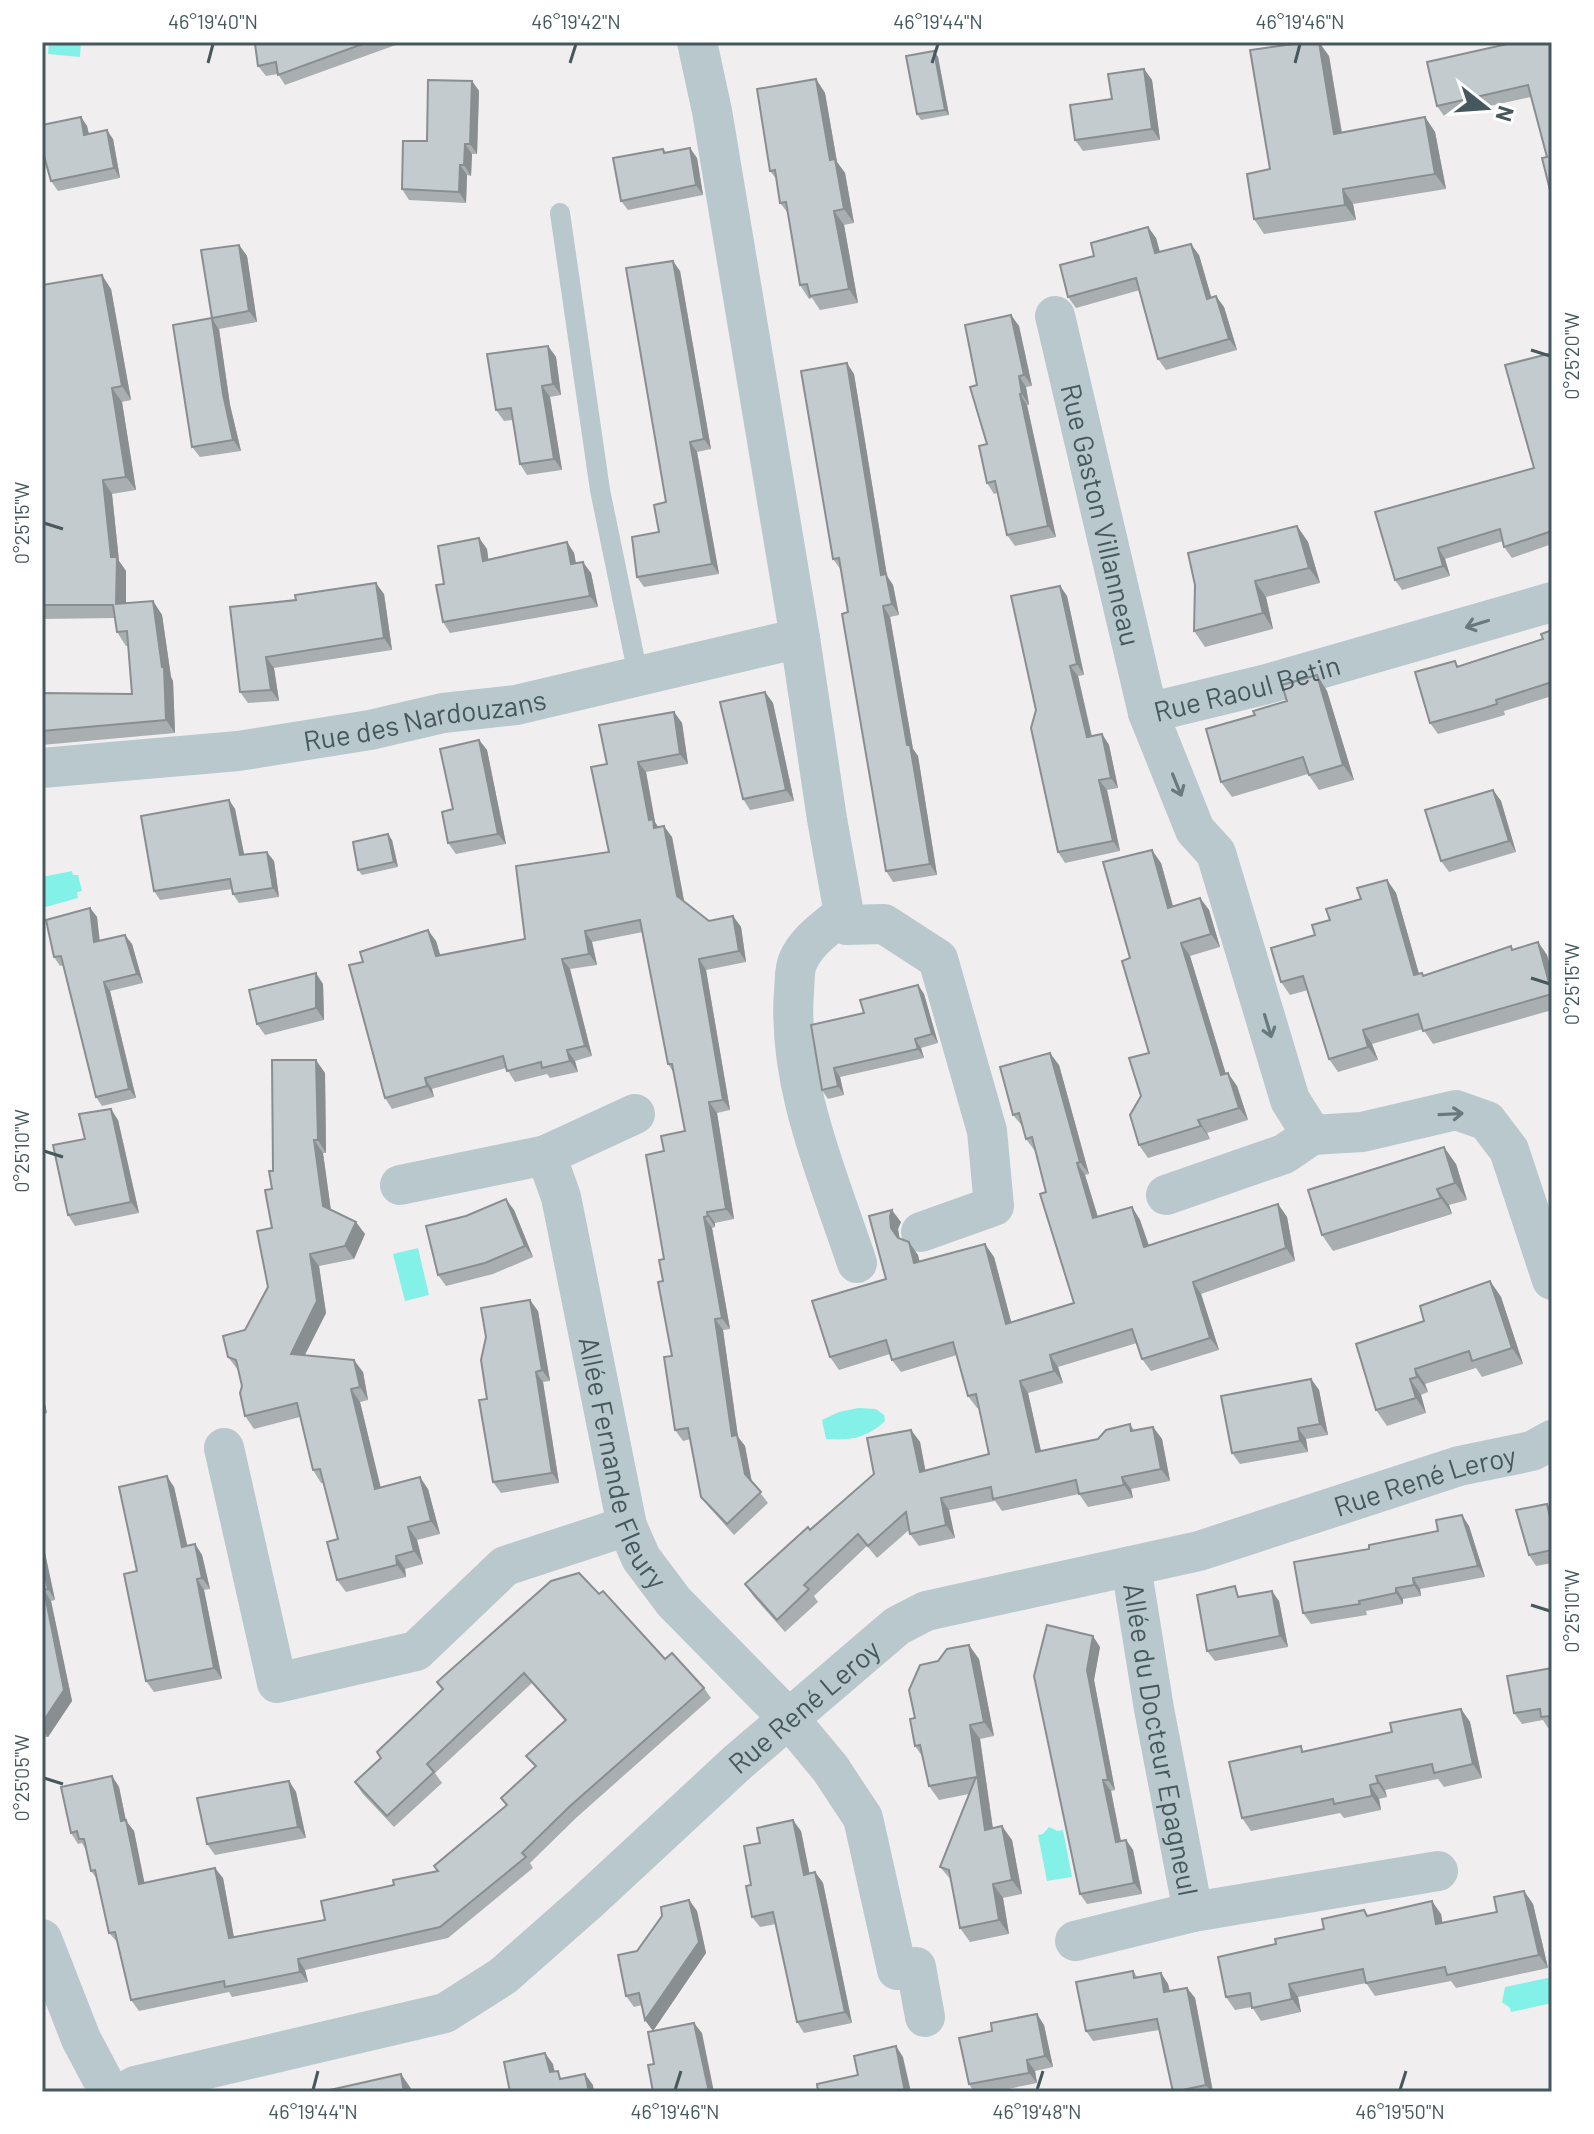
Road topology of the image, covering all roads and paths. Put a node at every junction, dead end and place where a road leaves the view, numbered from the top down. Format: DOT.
graph roads {
  1 [pos="697,42"];
  2 [pos="560,213"];
  3 [pos="1055,316"];
  4 [pos="1552,602"];
  5 [pos="800,638"];
  6 [pos="638,675"];
  7 [pos="1148,713"];
  8 [pos="42,768"];
  9 [pos="844,913"];
  10 [pos="635,1114"];
  11 [pos="1312,1135"];
  12 [pos="546,1155"];
  13 [pos="400,1185"];
  14 [pos="1166,1195"];
  15 [pos="921,1232"];
  16 [pos="857,1263"];
  17 [pos="1552,1280"];
  18 [pos="1552,1440"];
  19 [pos="224,1448"];
  20 [pos="627,1526"];
  21 [pos="1131,1566"];
  22 [pos="790,1720"];
  23 [pos="1438,1871"];
  24 [pos="1193,1912"];
  25 [pos="42,1939"];
  26 [pos="1075,1941"];
  27 [pos="925,2017"];
  28 [pos="109,2092"];
  29 [pos="124,2092"];
  1 -- 5 [label="street"];
  2 -- 6 [label="lane"];
  3 -- 7 [label="street, Rue Gaston Villanneau"];
  4 -- 7 [label="street, Rue Raoul Betin, one-way"];
  5 -- 6 [label="street, Rue des Nardouzans"];
  5 -- 9 [label="street"];
  6 -- 8 [label="street, Rue des Nardouzans"];
  7 -- 11 [label="street, Rue Raoul Betin, one-way"];
  9 -- 15 [label="street"];
  9 -- 16 [label="street"];
  10 -- 12 [label="street"];
  11 -- 14 [label="street"];
  11 -- 17 [label="street, one-way"];
  12 -- 13 [label="street"];
  12 -- 20 [label="street, Allée Fernande Fleury"];
  18 -- 21 [label="street, Rue René Leroy"];
  19 -- 20 [label="street"];
  20 -- 22 [label="street, Allée Fernande Fleury"];
  21 -- 22 [label="street, Rue René Leroy"];
  21 -- 24 [label="street, Allée du Docteur Epagneul"];
  22 -- 27 [label="street, Allée Fernande Fleury"];
  22 -- 29 [label="street, Rue René Leroy"];
  23 -- 24 [label="street, Allée du Docteur Epagneul"];
  24 -- 26 [label="street, Allée du Docteur Epagneul"];
  25 -- 28 [label="street"];
}
